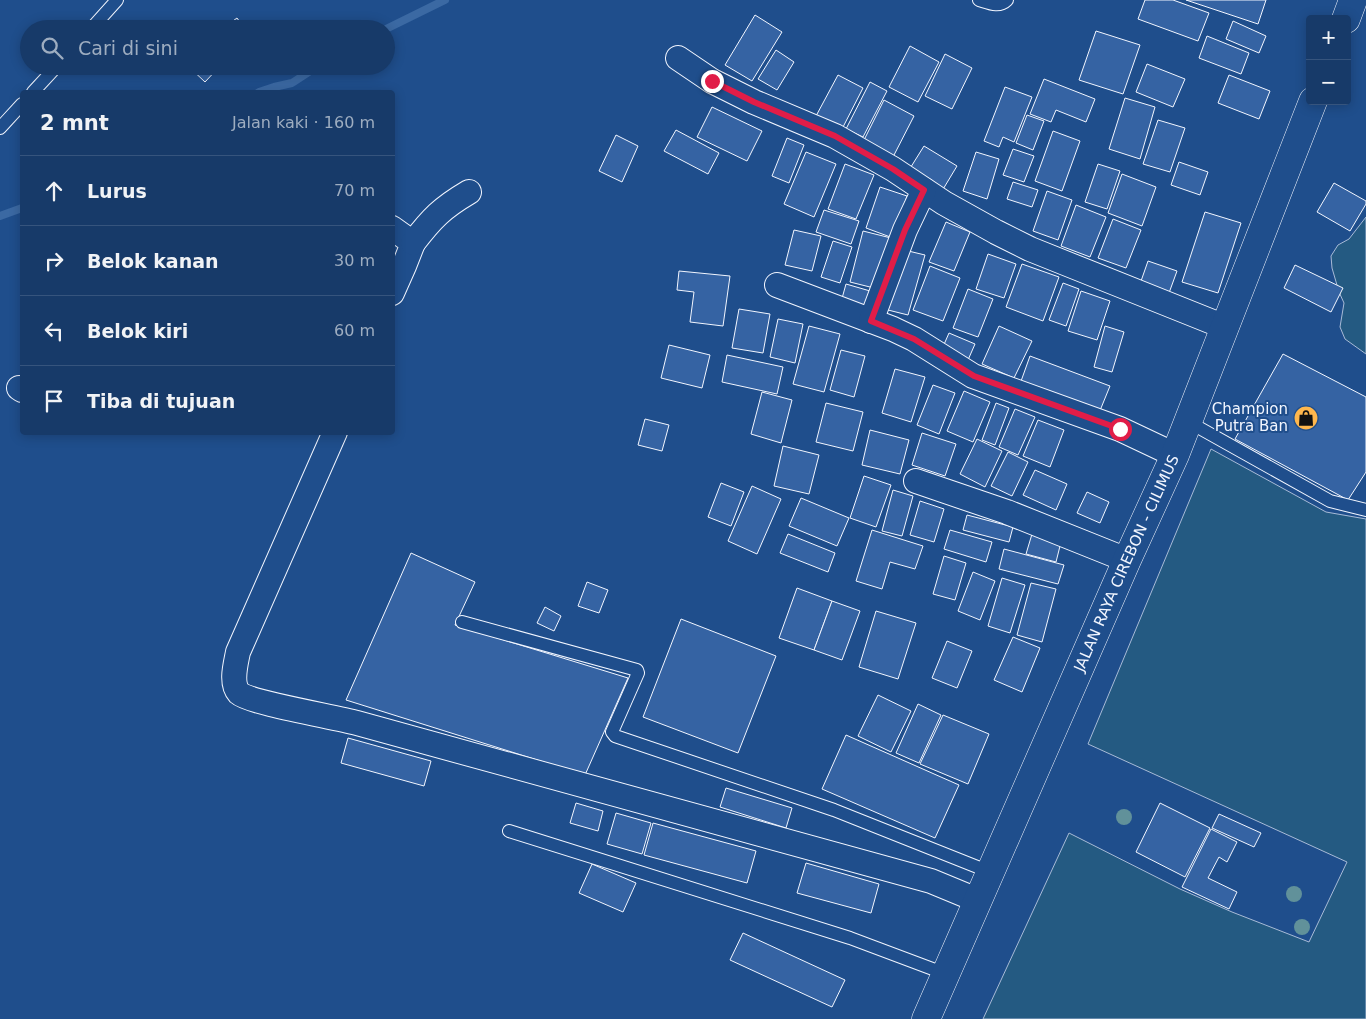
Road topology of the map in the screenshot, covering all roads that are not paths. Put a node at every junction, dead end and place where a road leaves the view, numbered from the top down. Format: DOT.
graph roads {
  1 [pos="117,0"];
  2 [pos="979,0"];
  3 [pos="1007,0"];
  4 [pos="1353,0"];
  5 [pos="1347,15"];
  6 [pos="99,20"];
  7 [pos="678,58"];
  8 [pos="49,75"];
  9 [pos="35,90"];
  10 [pos="1311,105"];
  11 [pos="20,106"];
  12 [pos="0,128"];
  13 [pos="924,190"];
  14 [pos="469,192"];
  15 [pos="395,230"];
  16 [pos="413,243"];
  17 [pos="777,285"];
  18 [pos="395,286"];
  19 [pos="871,321"];
  20 [pos="1225,327"];
  21 [pos="1187,421"];
  22 [pos="334,435"];
  23 [pos="1175,455"];
  24 [pos="916,481"];
  25 [pos="1366,510"];
  26 [pos="1127,560"];
  27 [pos="462,622"];
  28 [pos="509,831"];
  29 [pos="983,869"];
  30 [pos="970,897"];
  31 [pos="946,974"];
  32 [pos="926,1019"];
  1 -- 6 [label="lane"];
  2 -- 3 [label="lane"];
  4 -- 5 [label="highway"];
  7 -- 13 [label="street"];
  8 -- 9 [label="lane"];
  10 -- 20 [label="highway, JALAN RAYA CIREBON - CILIMUS"];
  11 -- 12 [label="lane"];
  13 -- 19 [label="street"];
  13 -- 20 [label="street"];
  14 -- 16 [label="street"];
  15 -- 16 [label="street"];
  16 -- 18 [label="street"];
  17 -- 19 [label="street"];
  19 -- 23 [label="street"];
  20 -- 21 [label="highway, JALAN RAYA CIREBON - CILIMUS"];
  21 -- 23 [label="highway, JALAN RAYA CIREBON - CILIMUS"];
  21 -- 25 [label="lane"];
  22 -- 30 [label="street"];
  23 -- 26 [label="highway, JALAN RAYA CIREBON - CILIMUS"];
  24 -- 26 [label="street"];
  26 -- 29 [label="highway, JALAN RAYA CIREBON - CILIMUS"];
  27 -- 29 [label="lane"];
  28 -- 31 [label="lane"];
  29 -- 30 [label="highway, JALAN RAYA CIREBON - CILIMUS"];
  30 -- 31 [label="highway, JALAN RAYA CIREBON - CILIMUS"];
  31 -- 32 [label="highway, JALAN RAYA CIREBON - CILIMUS"];
}
